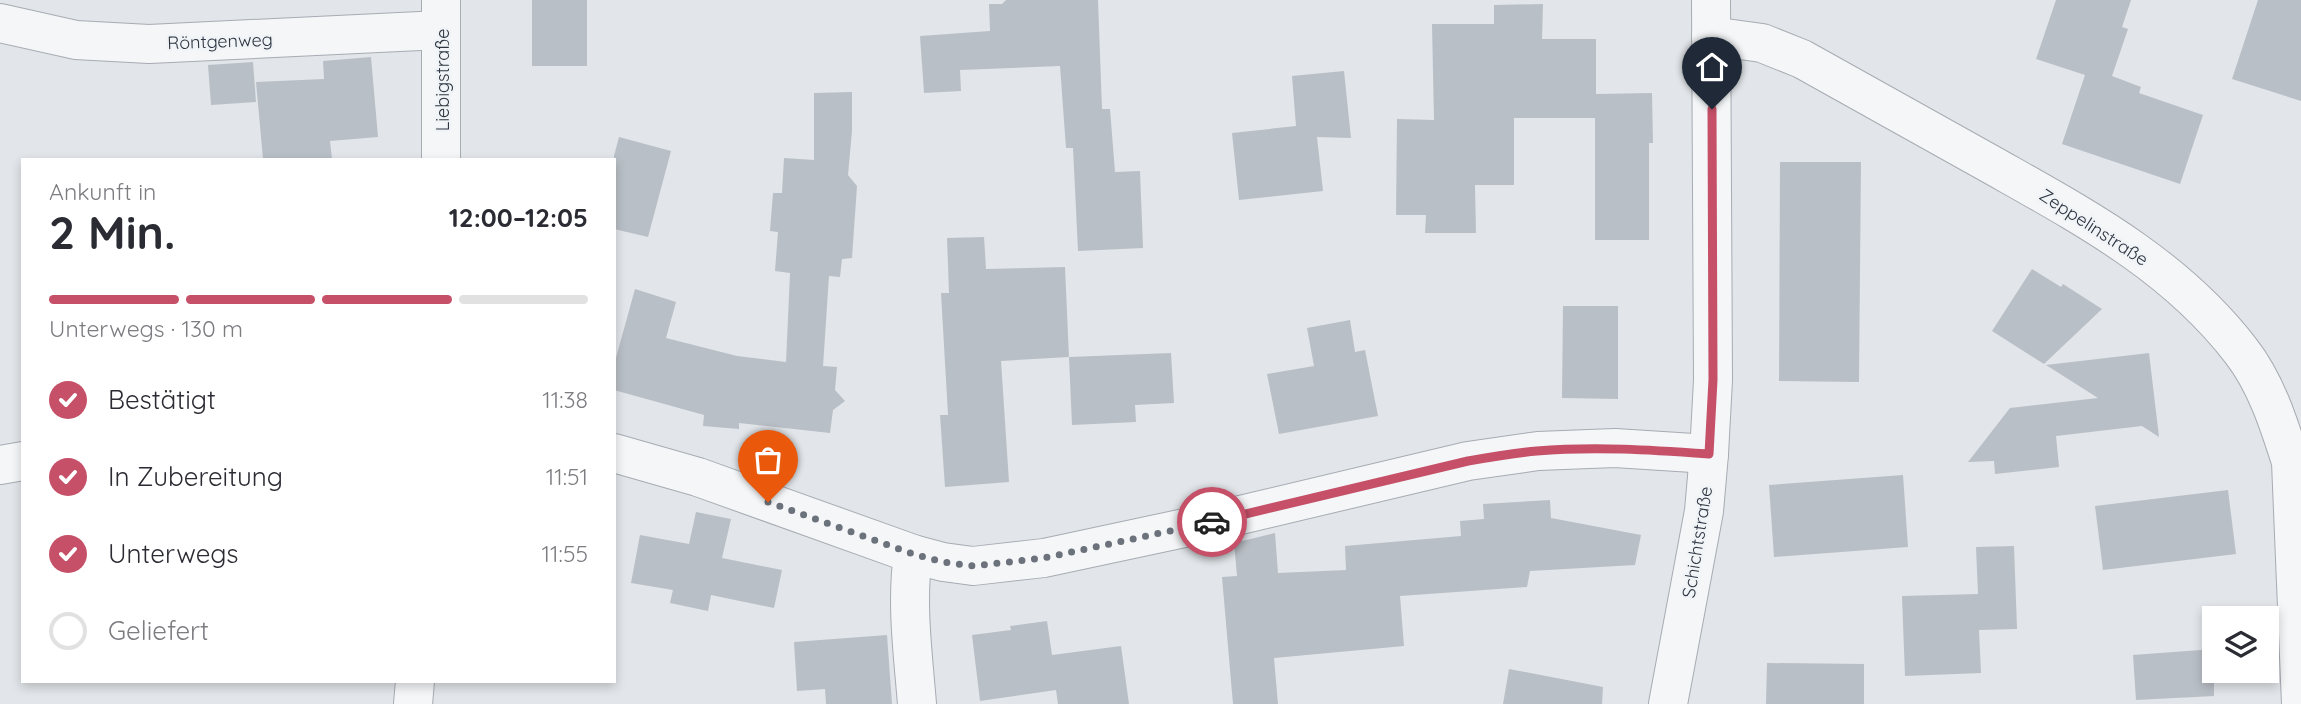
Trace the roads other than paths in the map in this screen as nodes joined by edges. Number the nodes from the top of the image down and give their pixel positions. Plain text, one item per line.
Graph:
1 (441, 15) edge
2 (1711, 18) edge
3 (0, 23) edge
4 (441, 158) edge
5 (616, 454) edge
6 (1709, 454) junction
7 (21, 461) edge
8 (2296, 462) edge
9 (0, 465) edge
10 (913, 554) junction
11 (415, 683) edge
12 (413, 704) edge
13 (917, 704) edge
14 (1668, 704) edge
15 (2301, 704) edge

1 - 3 street, Röntgenweg
1 - 4 street, Liebigstraße
2 - 6 street, Schichtstraße
2 - 8 street, Zeppelinstraße
5 - 10 street
6 - 10 street
6 - 14 street, Schichtstraße
7 - 9 street
8 - 15 street, Zeppelinstraße
10 - 13 street
11 - 12 street

